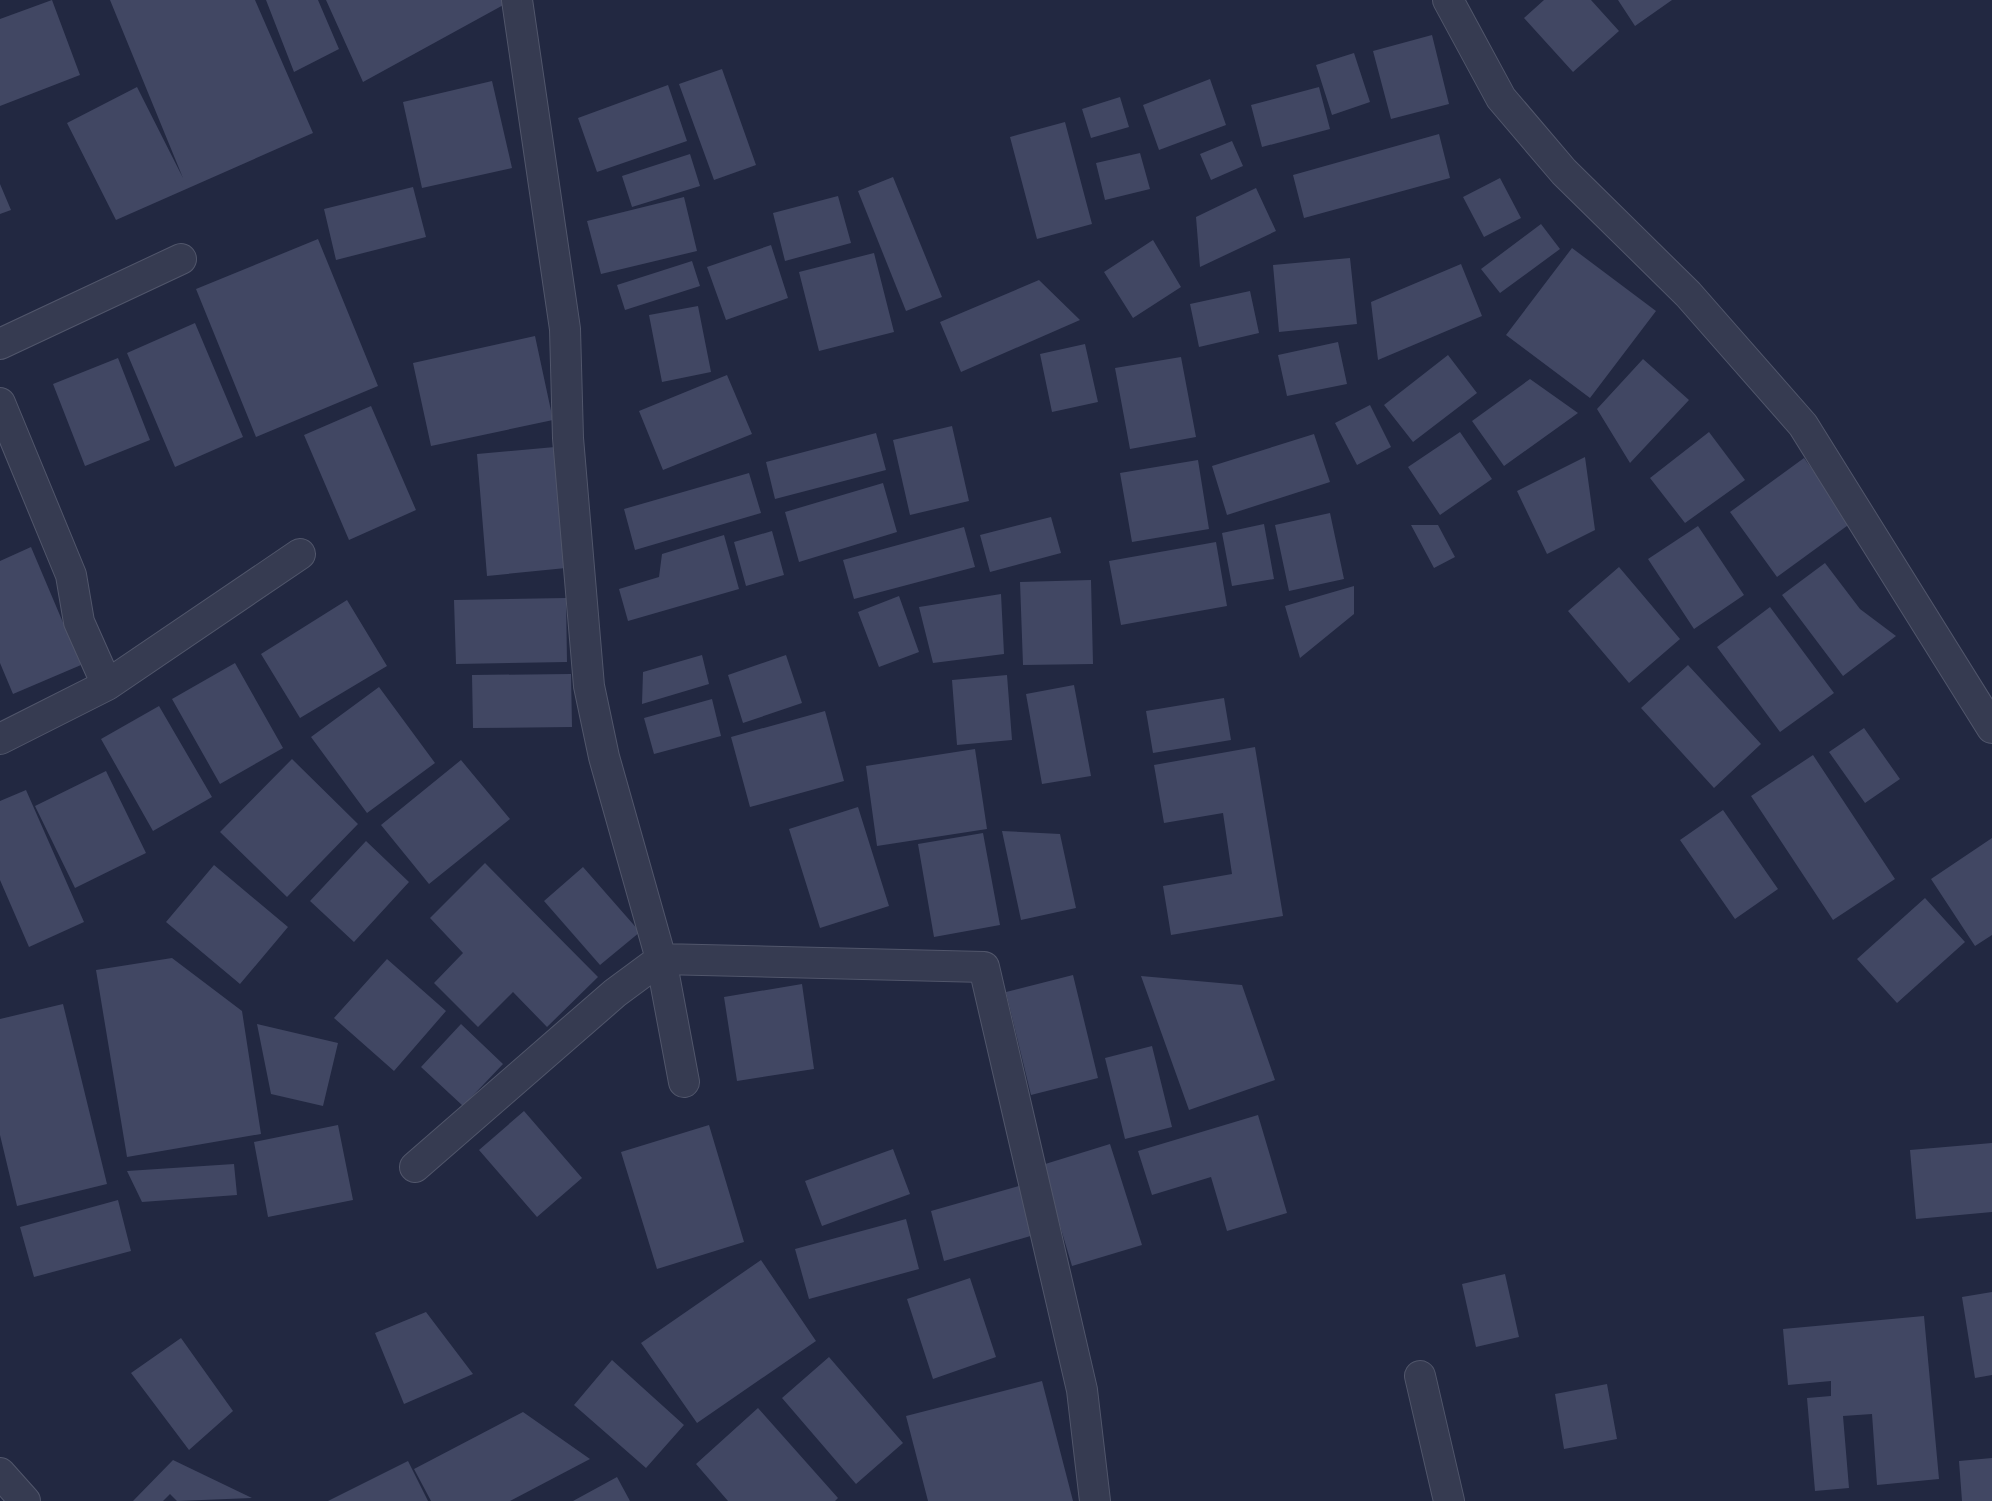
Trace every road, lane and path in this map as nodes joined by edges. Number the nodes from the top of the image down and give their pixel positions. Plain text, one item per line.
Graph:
1 (517, 0) edge
2 (1448, 0) edge
3 (181, 259) dead end
4 (0, 344) edge
5 (0, 403) edge
6 (300, 554) dead end
7 (107, 686) junction
8 (1992, 728) edge
9 (0, 739) edge
10 (661, 959) junction
11 (684, 1082) dead end
12 (415, 1167) dead end
13 (1420, 1376) dead end
14 (0, 1474) edge
15 (24, 1501) edge
16 (1095, 1501) edge
17 (1449, 1501) edge

1 - 10 street
2 - 8 street
3 - 4 street
5 - 7 street
6 - 7 street
7 - 9 street
10 - 11 street
10 - 12 street
10 - 16 street
13 - 17 street
14 - 15 street

